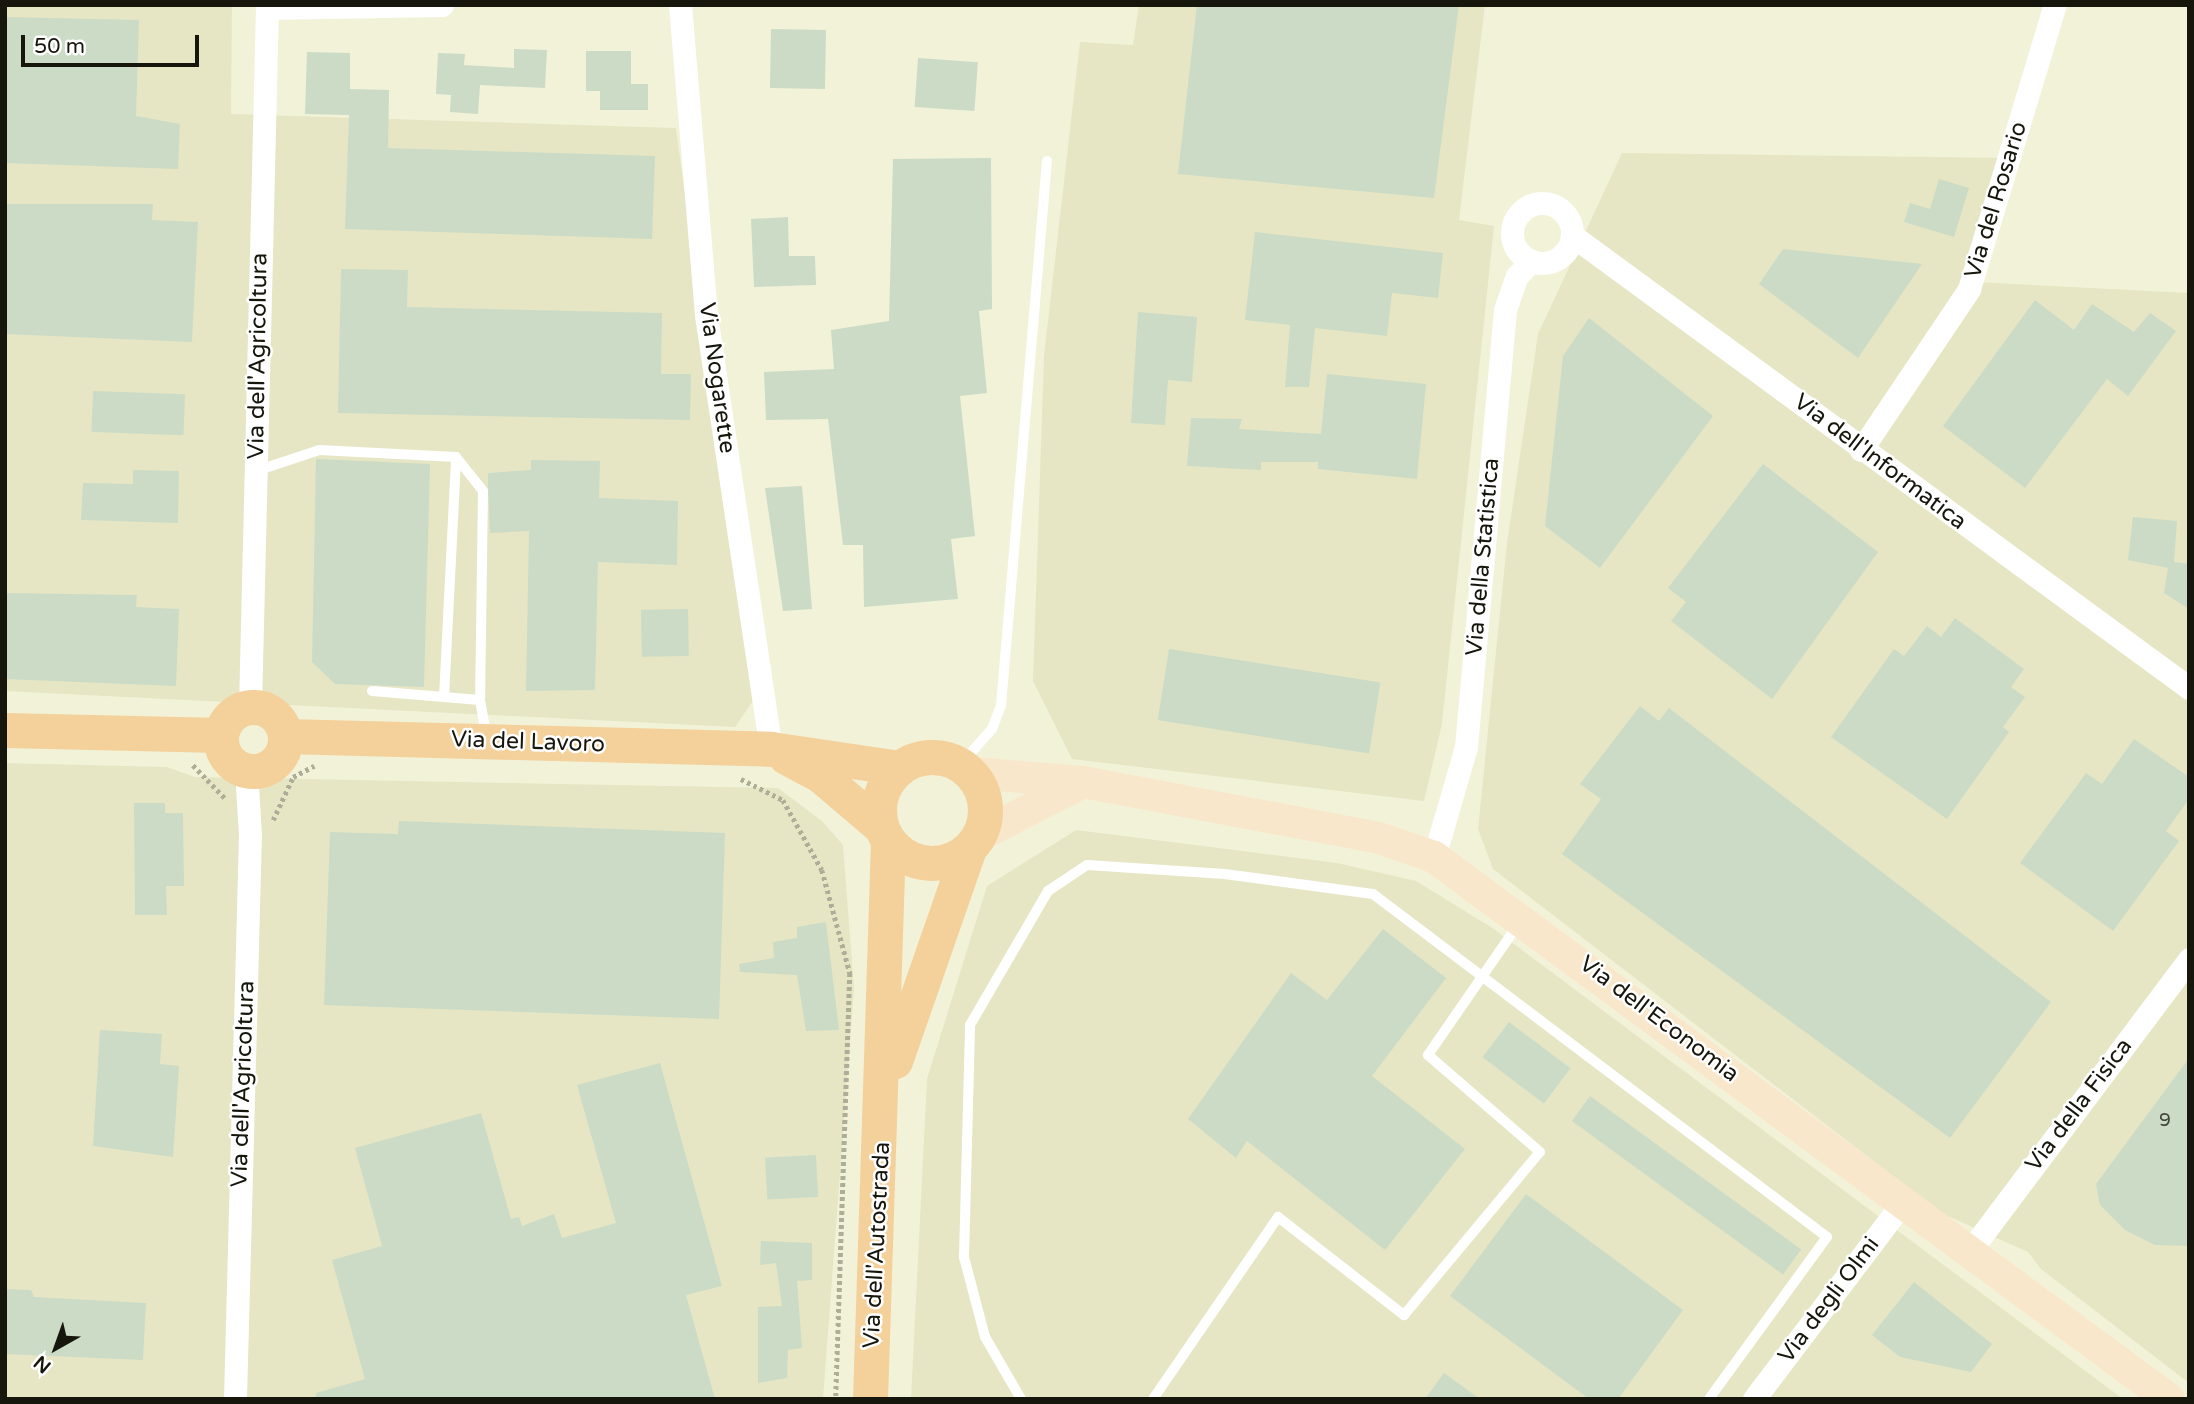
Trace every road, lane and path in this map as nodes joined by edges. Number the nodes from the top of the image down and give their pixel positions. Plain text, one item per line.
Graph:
1 (442, 5) edge
2 (680, 5) edge
3 (2055, 5) edge
4 (267, 7) edge
5 (1047, 161) dead end
6 (1573, 236) junction
7 (1531, 261) junction
8 (1861, 450) junction
9 (456, 457) junction
10 (255, 471) junction
11 (2189, 688) edge
12 (372, 691) dead end
13 (444, 696) junction
14 (480, 700) junction
15 (250, 707) junction
16 (5, 730) edge
17 (221, 735) junction
18 (285, 736) junction
19 (487, 740) junction
20 (755, 748) junction
21 (326, 759) dead end
22 (188, 763) dead end
23 (900, 768) junction
24 (965, 769) junction
25 (246, 770) junction
26 (1083, 782) junction
27 (226, 809) dead end
28 (885, 834) junction
29 (250, 835) junction
30 (974, 843) junction
31 (1434, 857) junction
32 (1523, 918) junction
33 (2189, 959) edge
34 (1484, 974) junction
35 (884, 1091) junction
36 (1903, 1202) junction
37 (1970, 1251) junction
38 (234, 1399) edge
39 (831, 1399) edge
40 (870, 1399) edge
41 (1021, 1399) edge
42 (1153, 1399) edge
43 (1709, 1399) edge
44 (1754, 1399) edge
45 (2169, 1399) edge

1 - 4 street
2 - 20 street, Via Nogarette
3 - 8 street, Via del Rosario
4 - 10 street, Via dell'Agricoltura
5 - 24 lane
6 - 7 street
6 - 7 street
6 - 8 street, Via dell'Informatica
7 - 31 street, Via della Statistica
8 - 11 street, Via dell'Informatica
9 - 10 lane
9 - 13 lane
9 - 14 lane
10 - 15 street, Via dell'Agricoltura
12 - 13 lane
13 - 14 lane
14 - 19 lane
15 - 17 main road
15 - 18 main road
16 - 17 main road
17 - 25 main road
18 - 19 main road, Via del Lavoro
18 - 25 main road
19 - 20 main road, Via del Lavoro
20 - 23 main road, Via del Lavoro
20 - 28 main road, Via del Lavoro
20 - 39 path
21 - 29 path
22 - 27 path
23 - 24 main road
23 - 28 main road, Via dell'Autostrada
24 - 26 main road, Via dell'Economia
24 - 30 main road, Via dell'Autostrada
25 - 29 street, Via dell'Agricoltura
26 - 30 main road
26 - 31 main road, Via dell'Economia
28 - 30 main road
28 - 35 main road, Via dell'Autostrada
29 - 38 street, Via dell'Agricoltura
30 - 35 main road, Via dell'Autostrada
31 - 32 main road, Via dell'Economia
32 - 34 lane
32 - 36 main road, Via dell'Economia
33 - 37 street, Via della Fisica
34 - 41 lane
34 - 42 lane
34 - 43 lane
35 - 40 main road, Via dell'Autostrada
36 - 37 main road, Via dell'Economia
36 - 44 street, Via degli Olmi
37 - 45 main road, Via dell'Economia

